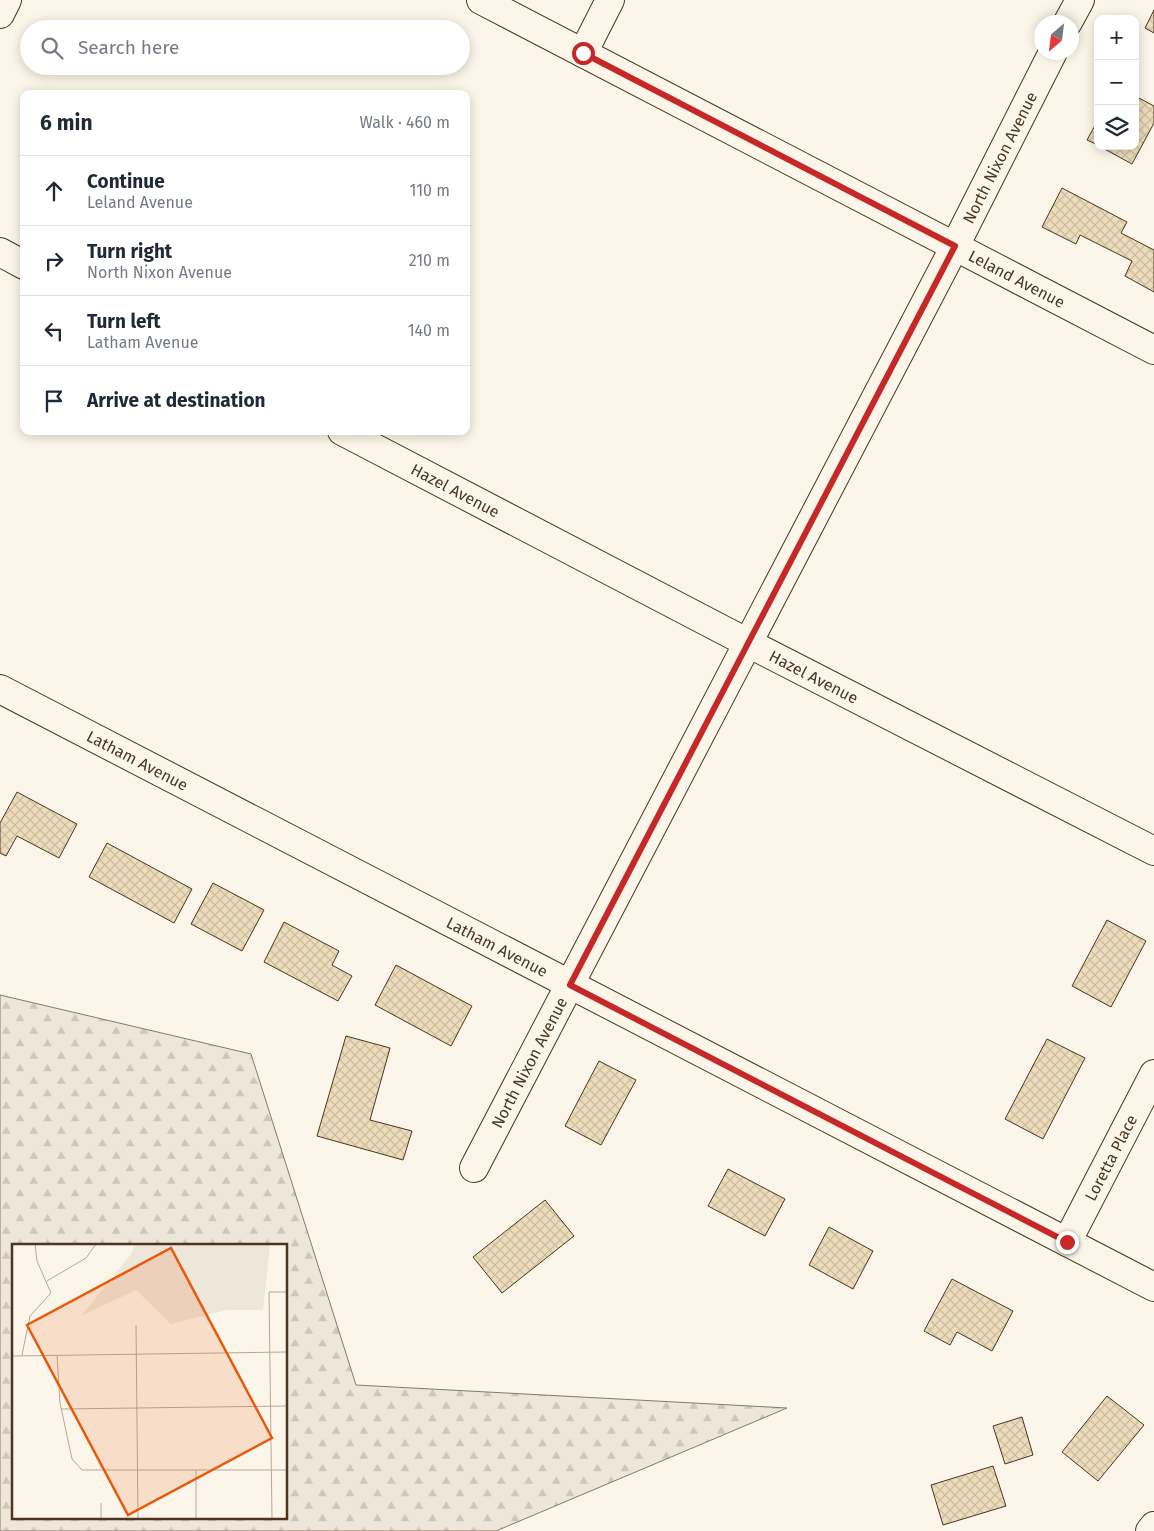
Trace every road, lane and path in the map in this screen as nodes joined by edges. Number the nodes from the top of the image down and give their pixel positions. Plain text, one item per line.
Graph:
1 (7, 0) edge
2 (481, 0) edge
3 (610, 0) edge
4 (1080, 0) edge
5 (0, 14) edge
6 (1072, 15) edge
7 (583, 53) junction
8 (1049, 60) edge
9 (955, 246) junction
10 (0, 252) edge
11 (20, 263) edge
12 (1154, 350) edge
13 (350, 435) edge
14 (748, 643) junction
15 (0, 689) edge
16 (1154, 852) edge
17 (570, 985) junction
18 (1154, 1074) edge
19 (474, 1168) dead end
20 (1067, 1242) junction
21 (1154, 1287) edge
22 (1154, 1526) edge
23 (1150, 1531) edge

1 - 5 street
2 - 7 street, Leland Avenue
3 - 7 street
4 - 6 street
7 - 9 street, Leland Avenue
8 - 9 street, North Nixon Avenue
9 - 12 street, Leland Avenue
9 - 14 street, North Nixon Avenue
10 - 11 street
13 - 14 street, Hazel Avenue
14 - 16 street, Hazel Avenue
14 - 17 street, North Nixon Avenue
15 - 17 street, Latham Avenue
17 - 19 street, North Nixon Avenue
17 - 20 street, Latham Avenue
18 - 20 street, Loretta Place
20 - 21 street, Latham Avenue
22 - 23 street

